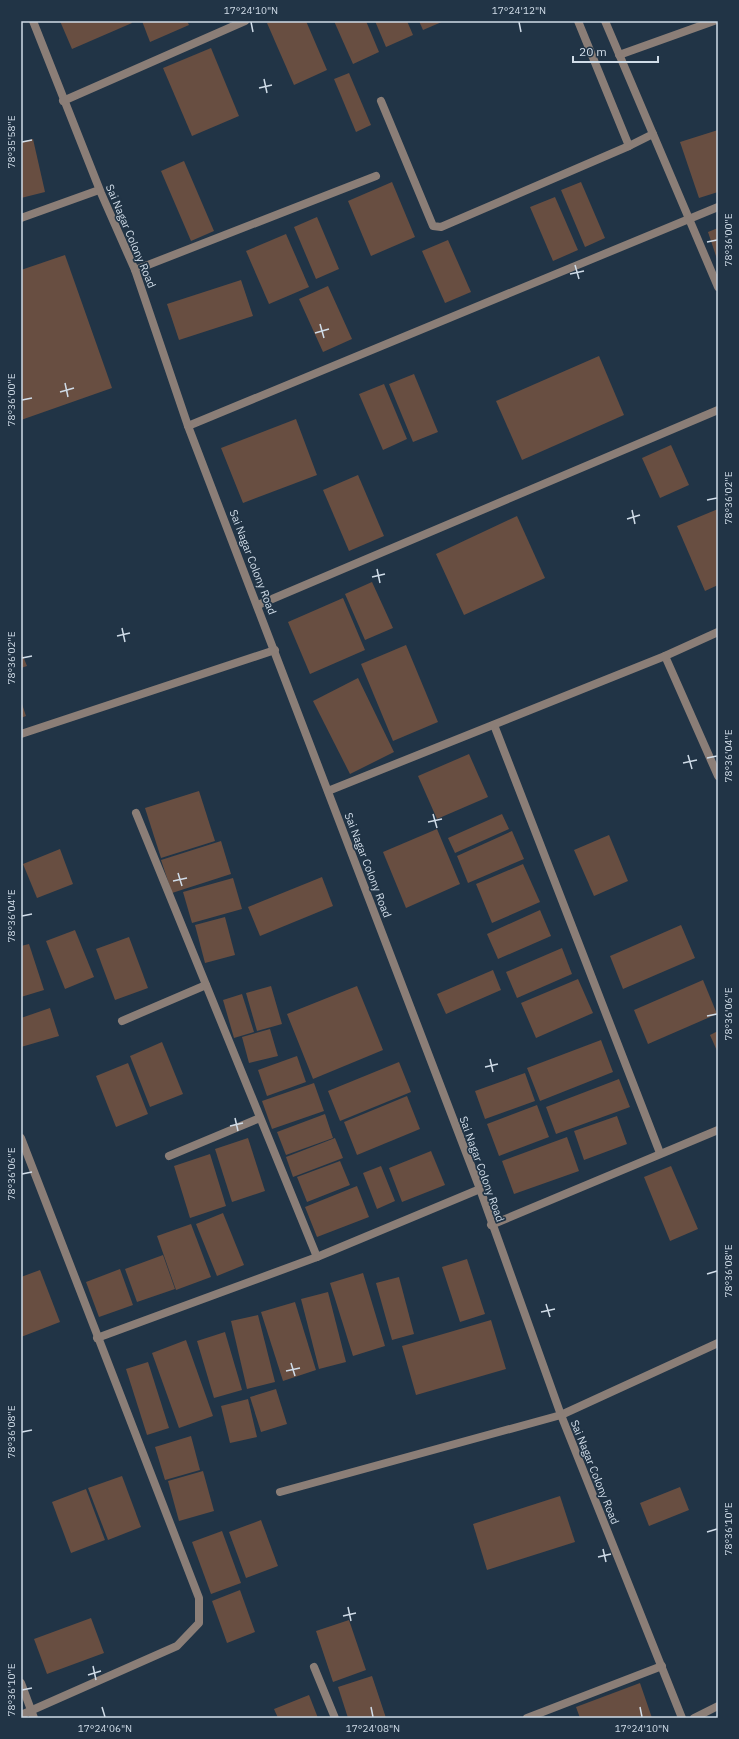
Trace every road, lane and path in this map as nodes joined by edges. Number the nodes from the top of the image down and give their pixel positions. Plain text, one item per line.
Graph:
1 (33, 21) edge
2 (245, 21) edge
3 (578, 21) edge
4 (605, 21) edge
5 (714, 21) edge
6 (620, 55) junction
7 (63, 101) junction
8 (381, 101) dead end
9 (653, 134) junction
10 (629, 146) junction
11 (376, 176) dead end
12 (99, 190) junction
13 (718, 207) edge
14 (21, 218) edge
15 (689, 218) junction
16 (135, 270) junction
17 (718, 287) edge
18 (718, 410) edge
19 (188, 426) junction
20 (258, 605) junction
21 (718, 632) edge
22 (275, 650) junction
23 (664, 656) junction
24 (494, 724) junction
25 (21, 734) edge
26 (718, 776) edge
27 (328, 791) junction
28 (136, 813) dead end
29 (206, 984) junction
30 (122, 1021) dead end
31 (260, 1118) junction
32 (718, 1130) edge
33 (21, 1138) edge
34 (23, 1147) edge
35 (660, 1153) junction
36 (169, 1156) dead end
37 (480, 1189) junction
38 (491, 1225) junction
39 (317, 1257) junction
40 (97, 1338) junction
41 (718, 1343) edge
42 (561, 1415) junction
43 (280, 1492) dead end
44 (662, 1666) junction
45 (314, 1667) dead end
46 (21, 1683) edge
47 (718, 1706) edge
48 (33, 1714) edge
49 (21, 1715) edge
50 (335, 1718) edge
51 (527, 1718) edge
52 (682, 1718) edge
53 (694, 1718) edge

1 - 7 street, Sai Nagar Colony Road
2 - 7 street
3 - 10 street
4 - 6 street
5 - 6 street
6 - 9 street
7 - 12 street, Sai Nagar Colony Road
8 - 10 street
9 - 10 street
9 - 15 street
11 - 16 street
12 - 14 street
12 - 16 street, Sai Nagar Colony Road
13 - 15 street
15 - 17 street
15 - 19 street
16 - 19 street, Sai Nagar Colony Road
18 - 20 street
19 - 20 street, Sai Nagar Colony Road
20 - 22 street, Sai Nagar Colony Road
21 - 23 street
22 - 25 street
22 - 27 street, Sai Nagar Colony Road
23 - 24 street
23 - 26 street
24 - 27 street
24 - 35 street
27 - 37 street, Sai Nagar Colony Road
28 - 29 street
29 - 30 street
29 - 31 street
31 - 36 street
31 - 39 street
32 - 35 street
33 - 34 street
34 - 40 street
35 - 38 street
37 - 38 street, Sai Nagar Colony Road
37 - 39 street
38 - 42 street, Sai Nagar Colony Road
39 - 40 street
40 - 48 street
41 - 42 street
42 - 43 street
42 - 44 street, Sai Nagar Colony Road
44 - 51 street
44 - 52 street, Sai Nagar Colony Road
45 - 50 street
46 - 48 street
47 - 53 street
48 - 49 street

